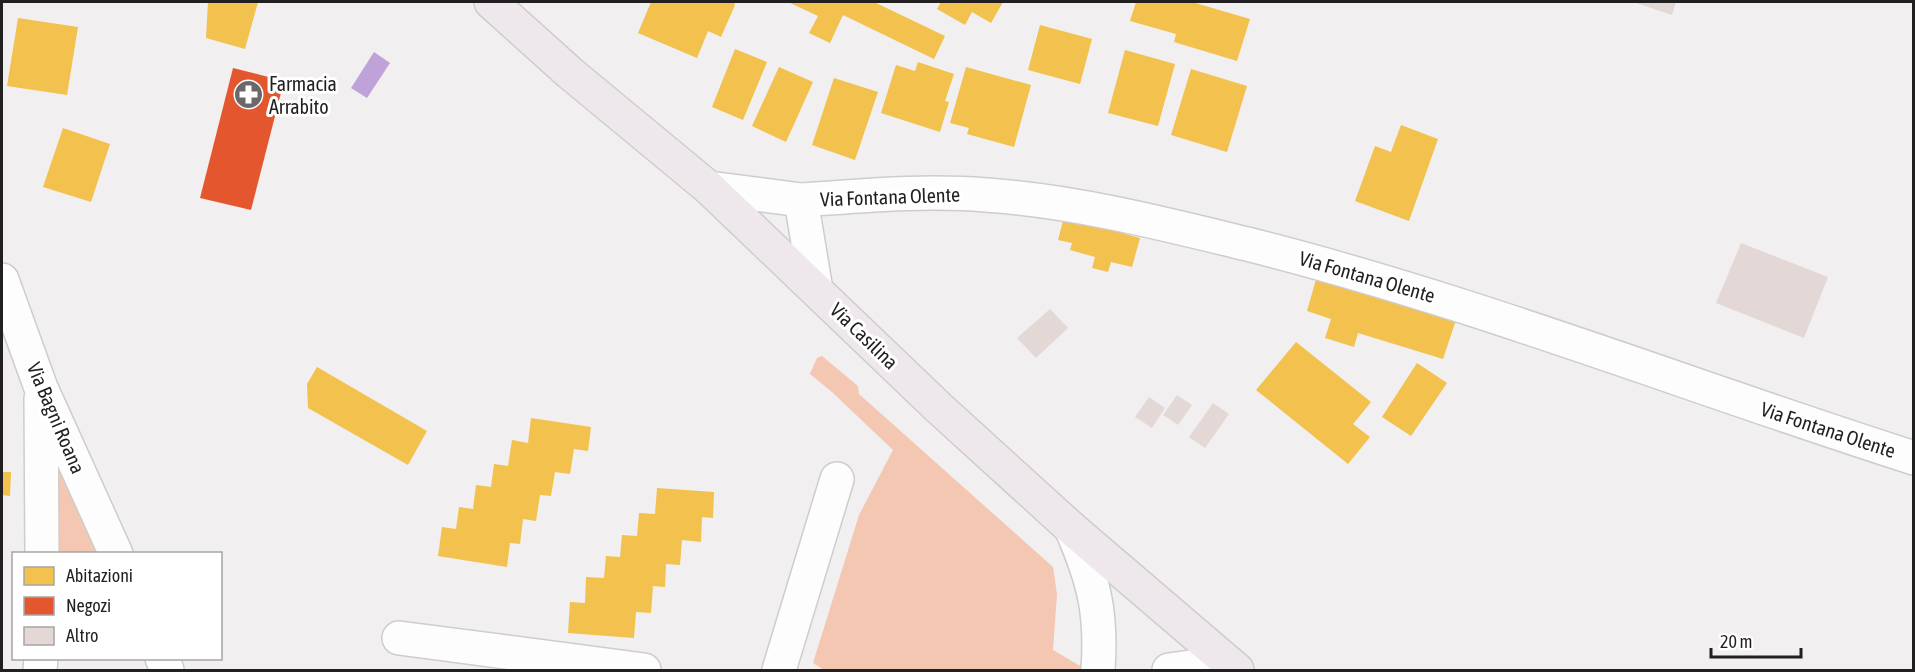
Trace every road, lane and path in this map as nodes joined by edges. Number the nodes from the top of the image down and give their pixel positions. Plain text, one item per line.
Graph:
1 (491, 2) edge
2 (709, 188) junction
3 (801, 200) junction
4 (2, 280) edge
5 (816, 290) junction
6 (41, 388) junction
7 (1914, 458) edge
8 (837, 479) dead end
9 (1071, 528) junction
10 (42, 552) edge
11 (115, 552) edge
12 (399, 638) dead end
13 (511, 662) edge
14 (1226, 668) edge
15 (644, 670) edge
16 (779, 670) edge
17 (1098, 670) edge
18 (1169, 670) edge

1 - 2 main road, Via Casilina
2 - 3 street, Via Fontana Olente
2 - 5 main road, Via Casilina
3 - 5 street, Via Fontana Olente
3 - 7 street, Via Fontana Olente
4 - 6 street, Via Bagni Roana
5 - 9 main road, Via Casilina
6 - 10 street
6 - 11 street, Via Bagni Roana
8 - 16 street
9 - 14 main road, Via Casilina
9 - 17 street
12 - 13 street
13 - 15 street
14 - 18 street

